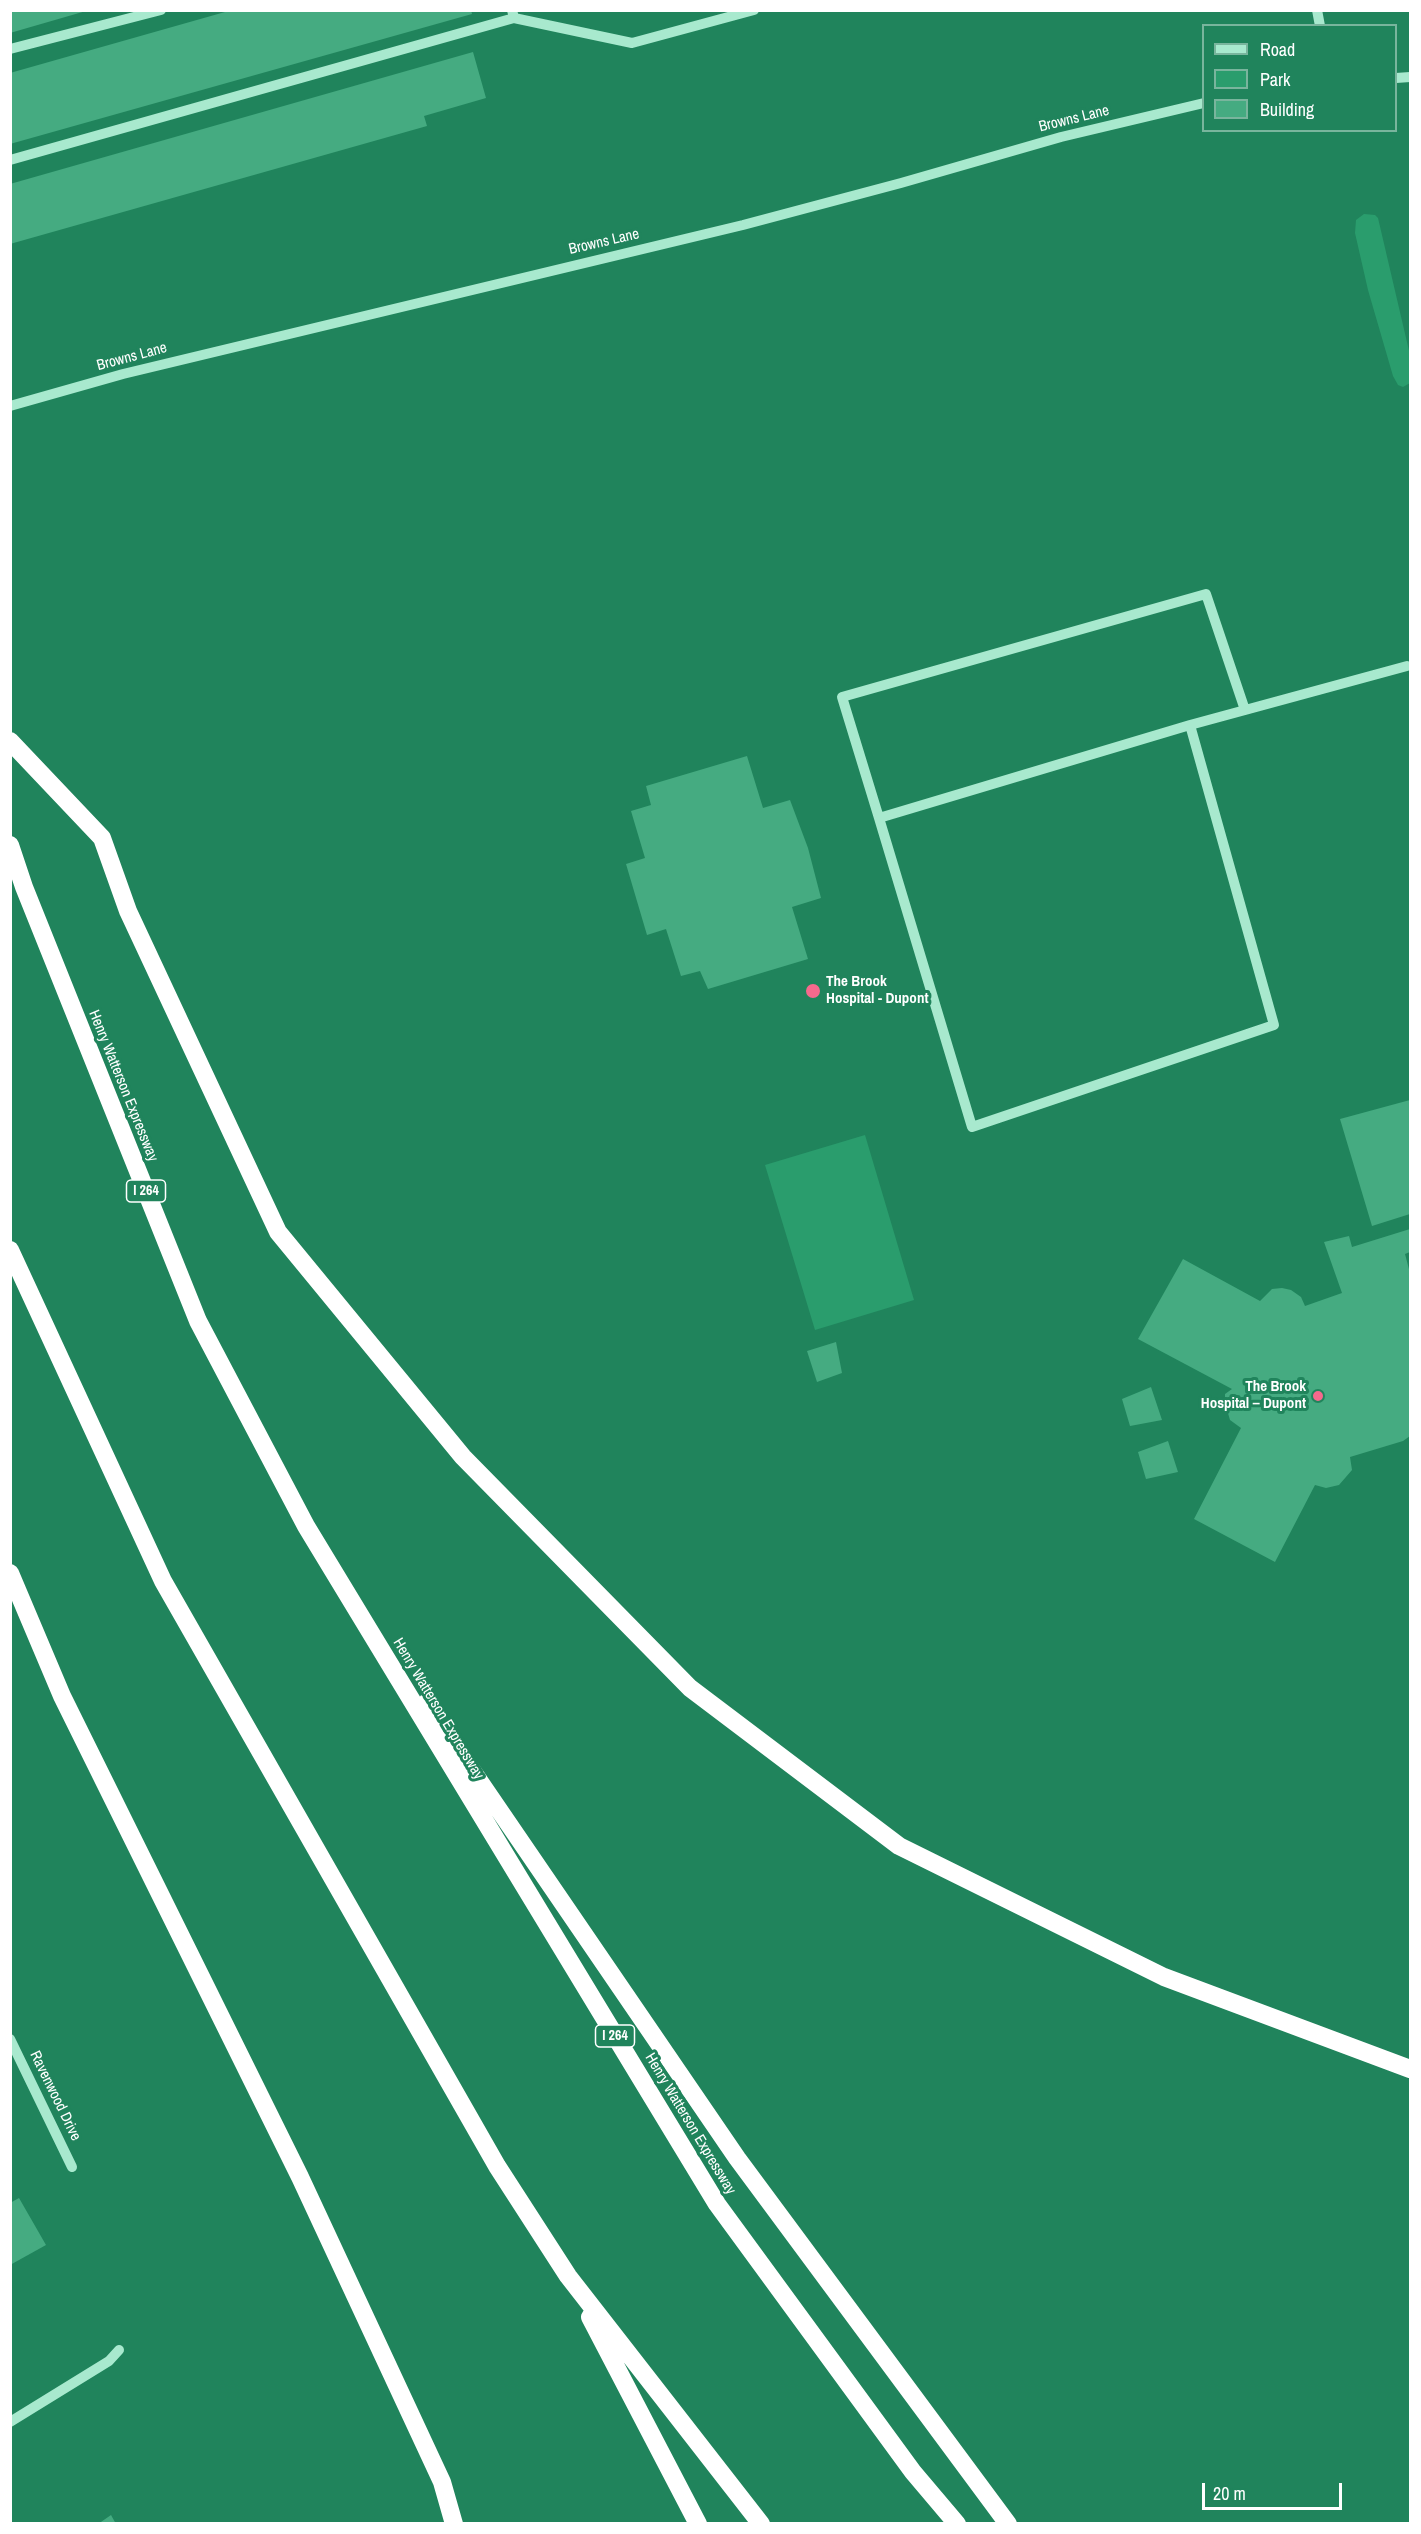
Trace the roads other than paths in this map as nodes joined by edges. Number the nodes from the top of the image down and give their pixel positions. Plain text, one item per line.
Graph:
1 (161, 10) edge
2 (754, 10) edge
3 (513, 14) edge
4 (10, 49) edge
5 (1202, 103) edge
6 (10, 160) edge
7 (10, 406) edge
8 (1407, 666) dead end
9 (1245, 711) junction
10 (1190, 725) junction
11 (10, 741) edge
12 (879, 818) junction
13 (10, 845) edge
14 (10, 1250) edge
15 (306, 1526) junction
16 (10, 1573) edge
17 (10, 2039) edge
18 (1410, 2069) edge
19 (72, 2167) dead end
20 (568, 2276) junction
21 (119, 2350) dead end
22 (10, 2421) edge
23 (454, 2523) edge
24 (698, 2523) edge
25 (761, 2523) edge
26 (957, 2523) edge
27 (1008, 2523) edge

1 - 4 street
2 - 3 street
3 - 6 street
5 - 7 street, Browns Lane
8 - 9 street
9 - 10 street
9 - 12 street
10 - 12 street
10 - 12 street
11 - 18 highway
13 - 15 highway, Henry Watterson Expressway / I 264
14 - 20 highway
15 - 26 highway, Henry Watterson Expressway / I 264
15 - 27 highway
16 - 23 highway
17 - 19 street, Ravenwood Drive
20 - 24 highway
20 - 25 highway
21 - 22 street

